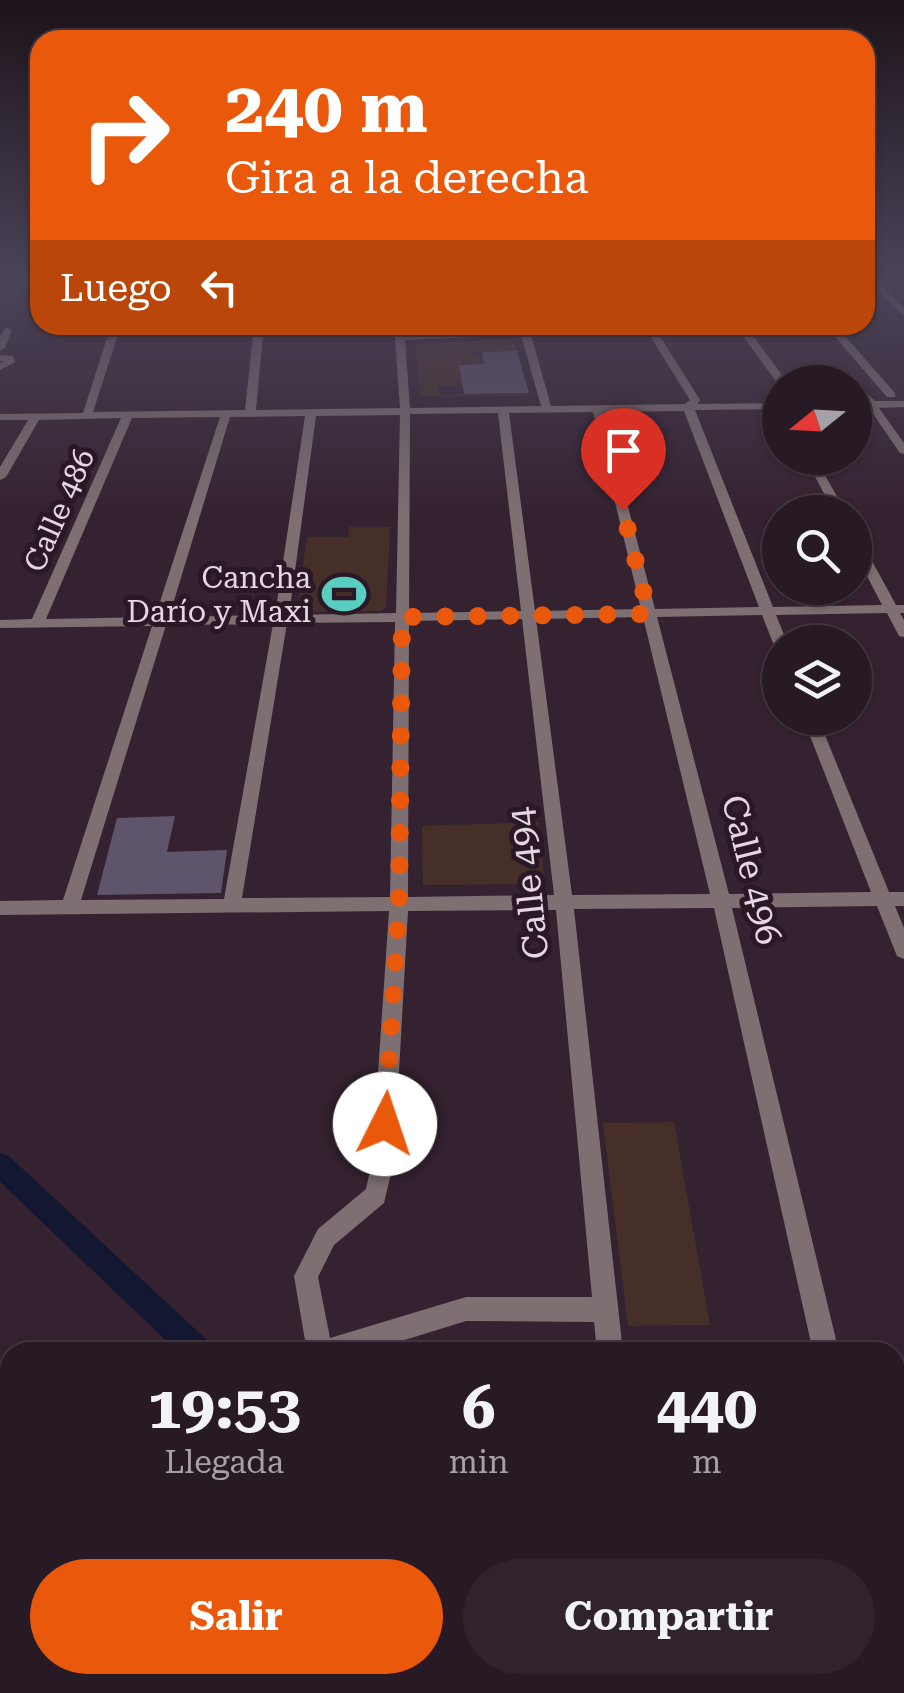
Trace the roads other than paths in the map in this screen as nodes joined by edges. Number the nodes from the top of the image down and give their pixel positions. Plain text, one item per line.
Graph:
1 (105, 357) edge
2 (256, 357) edge
3 (402, 357) edge
4 (532, 357) edge
5 (666, 357) edge
6 (857, 357) edge
7 (0, 358) edge
8 (0, 367) edge
9 (904, 395) edge
10 (891, 396) junction
11 (872, 398) edge
12 (872, 400) edge
13 (762, 401) edge
14 (692, 403) junction
15 (904, 404) edge
16 (546, 407) junction
17 (597, 407) junction
18 (504, 408) junction
19 (872, 409) edge
20 (406, 410) junction
21 (311, 412) junction
22 (226, 414) junction
23 (250, 414) junction
24 (128, 415) junction
25 (35, 416) junction
26 (86, 416) junction
27 (0, 417) edge
28 (904, 451) edge
29 (0, 477) edge
30 (872, 568) edge
31 (898, 609) edge
32 (767, 611) junction
33 (649, 614) junction
34 (530, 616) junction
35 (402, 617) junction
36 (281, 620) junction
37 (0, 624) edge
38 (160, 624) junction
39 (36, 625) junction
40 (773, 625) edge
41 (904, 633) edge
42 (818, 735) edge
43 (894, 899) edge
44 (721, 900) junction
45 (564, 902) junction
46 (399, 904) junction
47 (232, 905) junction
48 (70, 907) junction
49 (0, 908) edge
50 (904, 951) edge
51 (605, 1310) junction
52 (321, 1342) edge
53 (356, 1342) edge
54 (609, 1342) edge
55 (824, 1342) edge

1 - 26 street
2 - 23 street
3 - 20 street
4 - 16 street
5 - 14 street
6 - 10 street
7 - 8 street
9 - 10 street
10 - 11 street
12 - 15 street
13 - 14 street
14 - 17 street
14 - 32 street
16 - 17 street
16 - 18 street
17 - 33 street, Calle 496
18 - 20 street
18 - 34 street, Calle 494
19 - 28 street
20 - 21 street
20 - 35 street
21 - 23 street
21 - 36 street
22 - 23 street
22 - 24 street
22 - 38 street
24 - 26 street
24 - 39 street, Calle 486
25 - 26 street
25 - 27 street
25 - 29 street
30 - 31 street
31 - 32 street
31 - 41 street
32 - 33 street
32 - 40 street
33 - 34 street
33 - 44 street, Calle 496
34 - 35 street
34 - 45 street, Calle 494
35 - 36 street
35 - 46 street
36 - 38 street
36 - 47 street
37 - 39 street
38 - 39 street
38 - 48 street
42 - 43 street
43 - 44 street
43 - 50 street
44 - 45 street
44 - 55 street, Calle 496
45 - 46 street
45 - 51 street, Calle 494
46 - 47 street
46 - 52 street
47 - 48 street
48 - 49 street
51 - 53 street
51 - 54 street, Calle 494

